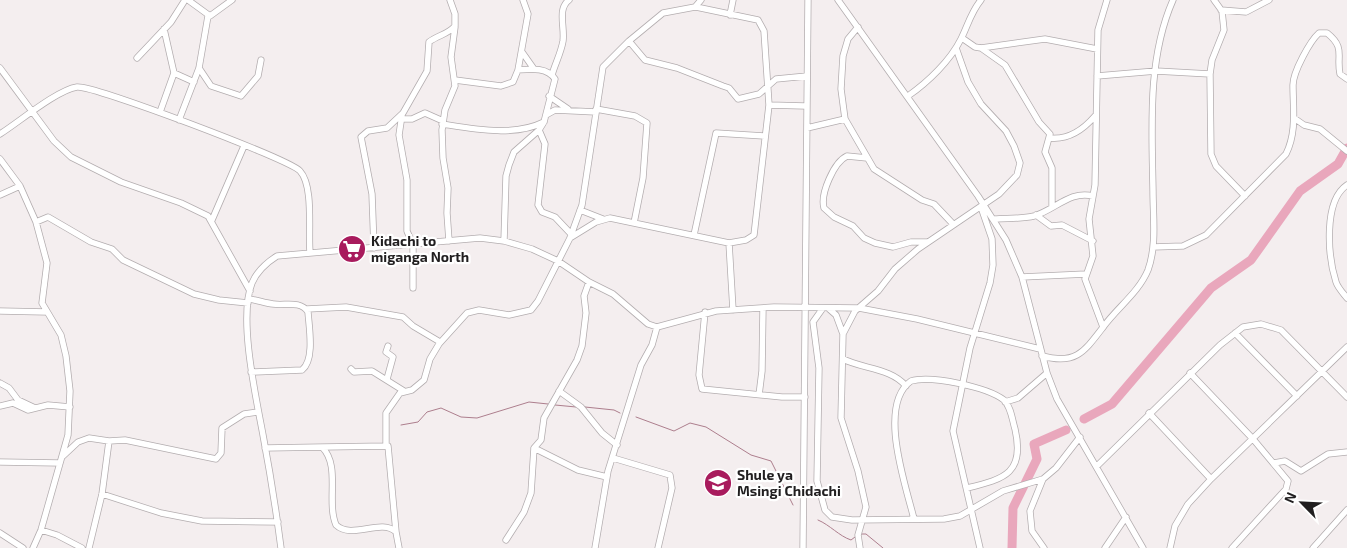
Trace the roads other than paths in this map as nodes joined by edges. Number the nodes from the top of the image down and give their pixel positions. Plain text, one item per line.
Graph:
1 (186, 0) edge
2 (232, 0) edge
3 (450, 0) edge
4 (523, 0) edge
5 (569, 0) edge
6 (701, 0) edge
7 (733, 0) edge
8 (808, 0) edge
9 (838, 0) edge
10 (980, 0) edge
11 (1107, 0) edge
12 (1172, 0) edge
13 (1214, 0) edge
14 (1269, 0) edge
15 (695, 7) junction
16 (1221, 10) junction
17 (730, 15) junction
18 (208, 16) junction
19 (455, 26) junction
20 (858, 27) junction
21 (164, 29) junction
22 (443, 35) junction
23 (962, 38) junction
24 (628, 41) junction
25 (452, 42) junction
26 (956, 48) junction
27 (981, 48) junction
28 (1097, 49) junction
29 (522, 52) junction
30 (137, 58) dead end
31 (261, 60) dead end
32 (0, 68) edge
33 (199, 68) junction
34 (534, 69) junction
35 (518, 70) junction
36 (1156, 71) junction
37 (174, 72) junction
38 (1210, 74) junction
39 (552, 76) junction
40 (807, 76) junction
41 (1097, 76) junction
42 (1347, 78) edge
43 (455, 80) junction
44 (194, 82) junction
45 (768, 88) junction
46 (549, 96) junction
47 (908, 96) junction
48 (768, 105) junction
49 (806, 106) junction
50 (569, 110) junction
51 (596, 110) junction
52 (160, 112) junction
53 (33, 113) junction
54 (403, 113) junction
55 (546, 115) junction
56 (1096, 116) junction
57 (845, 118) junction
58 (1294, 118) junction
59 (401, 119) junction
60 (179, 120) junction
61 (442, 122) junction
62 (544, 122) junction
63 (807, 128) junction
64 (539, 130) junction
65 (0, 134) edge
66 (764, 136) junction
67 (1050, 138) junction
68 (244, 146) junction
69 (1347, 150) edge
70 (0, 158) edge
71 (867, 158) junction
72 (1347, 185) edge
73 (20, 186) junction
74 (0, 195) edge
75 (1093, 196) junction
76 (1245, 196) junction
77 (982, 206) junction
78 (1052, 206) junction
79 (580, 210) junction
80 (1036, 215) junction
81 (603, 219) junction
82 (994, 219) junction
83 (212, 220) junction
84 (36, 222) junction
85 (634, 223) junction
86 (953, 224) junction
87 (694, 235) junction
88 (571, 236) junction
89 (449, 241) junction
90 (504, 241) junction
91 (1093, 241) junction
92 (927, 242) junction
93 (729, 243) junction
94 (413, 245) junction
95 (1153, 247) junction
96 (374, 248) junction
97 (310, 252) junction
98 (558, 261) junction
99 (1086, 274) junction
100 (1022, 277) junction
101 (589, 282) junction
102 (413, 288) dead end
103 (250, 291) junction
104 (1347, 298) edge
105 (248, 301) junction
106 (763, 308) junction
107 (804, 308) junction
108 (826, 308) junction
109 (858, 308) junction
110 (307, 310) junction
111 (733, 310) junction
112 (0, 311) edge
113 (47, 312) junction
114 (705, 312) junction
115 (657, 327) junction
116 (1103, 327) junction
117 (974, 332) junction
118 (1235, 333) junction
119 (843, 334) junction
120 (440, 342) junction
121 (388, 346) dead end
122 (1347, 347) edge
123 (1040, 349) junction
124 (1042, 356) junction
125 (843, 359) junction
126 (351, 369) dead end
127 (251, 372) junction
128 (1322, 372) junction
129 (1047, 373) junction
130 (1190, 373) junction
131 (387, 379) junction
132 (0, 383) edge
133 (963, 383) junction
134 (906, 386) junction
135 (404, 391) junction
136 (559, 391) junction
137 (759, 395) junction
138 (1297, 396) junction
139 (805, 397) junction
140 (1347, 397) edge
141 (1005, 402) junction
142 (0, 406) edge
143 (70, 407) junction
144 (35, 408) junction
145 (258, 412) junction
146 (1149, 413) junction
147 (1080, 437) junction
148 (1253, 439) junction
149 (109, 441) junction
150 (386, 445) junction
151 (617, 445) junction
152 (322, 447) junction
153 (265, 448) junction
154 (534, 448) junction
155 (1347, 452) edge
156 (62, 457) junction
157 (613, 458) junction
158 (0, 462) edge
159 (60, 463) junction
160 (1274, 463) junction
161 (1096, 466) junction
162 (607, 478) junction
163 (1211, 479) junction
164 (1043, 480) junction
165 (967, 488) junction
166 (102, 494) junction
167 (972, 509) junction
168 (1347, 510) edge
169 (1126, 517) junction
170 (863, 519) junction
171 (914, 519) junction
172 (278, 522) junction
173 (41, 530) junction
174 (396, 532) junction
175 (0, 533) edge
176 (506, 540) dead end
177 (23, 548) edge
178 (33, 548) edge
179 (82, 548) edge
180 (89, 548) edge
181 (281, 548) edge
182 (399, 548) edge
183 (595, 548) edge
184 (658, 548) edge
185 (803, 548) edge
186 (860, 548) edge
187 (980, 548) edge
188 (1044, 548) edge
189 (1105, 548) edge
190 (1143, 548) edge
191 (1170, 548) edge
192 (1232, 548) edge
193 (1313, 548) edge

1 - 18 street
1 - 21 street
2 - 18 street
3 - 19 street
4 - 29 street
5 - 39 street
6 - 15 street
7 - 17 street
8 - 40 street
9 - 20 street
10 - 23 street
11 - 28 street
12 - 36 street
13 - 16 street
14 - 16 street
15 - 17 street
15 - 24 street
16 - 38 street
17 - 45 street
18 - 33 street
19 - 22 street
19 - 25 street
20 - 47 street
20 - 57 street
21 - 30 street
21 - 37 street
22 - 25 street
22 - 54 street
23 - 26 street
23 - 27 street
24 - 45 street
24 - 51 street
25 - 43 street
26 - 47 street
26 - 77 street
27 - 28 street
27 - 67 street
28 - 41 street
29 - 34 street
29 - 35 street
31 - 33 street
32 - 53 street
33 - 44 street
34 - 35 street
34 - 39 street
35 - 43 street
36 - 38 street
36 - 41 street
36 - 95 street
37 - 44 street
37 - 52 street
38 - 76 street
39 - 46 street
40 - 45 street
40 - 49 street
41 - 56 street
42 - 58 street
43 - 61 street
44 - 60 street
45 - 48 street
46 - 50 street
46 - 55 street
47 - 77 street
48 - 49 street
48 - 66 street
49 - 63 street
50 - 51 street
50 - 55 street
51 - 79 street
51 - 85 street
52 - 53 street
52 - 60 street
53 - 65 street
53 - 83 street
54 - 59 street
54 - 96 street
55 - 62 street
56 - 67 street
56 - 75 street
57 - 63 street
57 - 71 street
58 - 69 street
58 - 76 street
59 - 61 street
59 - 94 street
60 - 68 street
61 - 62 street
61 - 89 street
62 - 64 street
63 - 107 street
64 - 88 street
64 - 90 street
66 - 87 street
66 - 93 street
67 - 78 street
68 - 83 street
68 - 97 street
70 - 73 street
71 - 86 street
71 - 92 street
72 - 104 street
73 - 74 street
73 - 84 street
75 - 78 street
75 - 91 street
76 - 95 street
77 - 82 street
77 - 86 street
77 - 117 street
78 - 80 street
79 - 81 street
79 - 88 street
80 - 82 street
80 - 91 street
81 - 85 street
81 - 88 street
82 - 100 street
83 - 103 street
84 - 105 street
84 - 113 street
85 - 87 street
86 - 92 street
87 - 93 street
88 - 98 street
89 - 90 street
89 - 94 street
90 - 98 street
91 - 99 street
92 - 109 street
93 - 111 street
94 - 96 street
94 - 102 street
95 - 116 street
96 - 97 street
97 - 103 street
98 - 101 street
98 - 120 street
99 - 100 street
99 - 116 street
100 - 123 street
101 - 115 street
101 - 136 street
103 - 105 street
105 - 110 street
105 - 127 street
106 - 107 street
106 - 111 street
106 - 137 street
107 - 108 street
107 - 139 street
108 - 109 street
108 - 119 street
108 - 170 street
109 - 117 street
109 - 119 street
110 - 120 street
110 - 127 street
111 - 114 street
112 - 113 street
113 - 143 street
114 - 115 street
114 - 137 street
115 - 151 street
116 - 124 street
117 - 123 street
117 - 133 street
118 - 128 street
118 - 130 street
118 - 138 street
119 - 125 street
120 - 135 street
121 - 131 street
122 - 128 street
123 - 124 street
124 - 129 street
125 - 134 street
125 - 170 street
126 - 131 street
127 - 145 street
128 - 138 street
128 - 140 street
129 - 141 street
129 - 147 street
130 - 146 street
130 - 148 street
131 - 135 street
132 - 144 street
133 - 134 street
133 - 141 street
133 - 165 street
134 - 171 street
135 - 150 street
136 - 151 street
136 - 154 street
137 - 139 street
138 - 148 street
139 - 185 street
141 - 165 street
142 - 144 street
143 - 144 street
143 - 156 street
145 - 149 street
145 - 153 street
146 - 161 street
146 - 163 street
147 - 161 street
147 - 164 street
148 - 160 street
148 - 163 street
149 - 156 street
149 - 166 street
150 - 152 street
150 - 174 street
151 - 157 street
152 - 153 street
152 - 174 street
153 - 172 street
154 - 162 street
154 - 176 street
155 - 160 street
156 - 159 street
157 - 162 street
157 - 184 street
158 - 159 street
159 - 173 street
160 - 192 street
161 - 169 street
162 - 183 street
163 - 191 street
164 - 167 street
164 - 188 street
165 - 167 street
166 - 172 street
166 - 180 street
167 - 171 street
167 - 187 street
168 - 193 street
169 - 189 street
169 - 190 street
170 - 171 street
170 - 186 street
172 - 181 street
173 - 178 street
173 - 179 street
174 - 182 street
175 - 177 street

